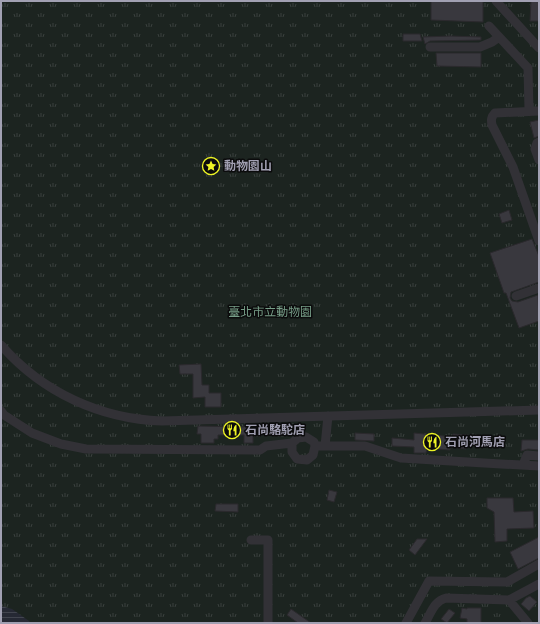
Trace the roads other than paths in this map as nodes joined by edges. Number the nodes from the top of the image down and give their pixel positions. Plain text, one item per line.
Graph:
1 (502, 3) edge
2 (489, 26) dead end
3 (499, 37) junction
4 (430, 47) dead end
5 (539, 48) edge
6 (529, 111) junction
7 (539, 111) edge
8 (539, 142) edge
9 (539, 160) edge
10 (539, 242) edge
11 (539, 288) edge
12 (516, 296) dead end
13 (1, 345) edge
14 (539, 410) edge
15 (2, 416) edge
16 (328, 416) junction
17 (292, 443) junction
18 (315, 446) junction
19 (325, 446) junction
20 (539, 456) edge
21 (523, 465) junction
22 (539, 466) edge
23 (251, 540) dead end
24 (539, 564) edge
25 (539, 584) edge
26 (509, 600) junction
27 (268, 623) edge
28 (406, 623) edge
29 (426, 623) edge
30 (528, 623) edge

1 - 5 street
2 - 3 street
3 - 4 street
3 - 6 street
6 - 7 street
6 - 10 street
8 - 9 street
11 - 12 street
13 - 16 street
14 - 16 street
15 - 17 street
16 - 19 street
17 - 18 street
17 - 18 street
18 - 19 street
19 - 21 street
20 - 21 street
21 - 22 street
23 - 27 street
24 - 28 street
25 - 26 street
26 - 29 street
26 - 30 street

